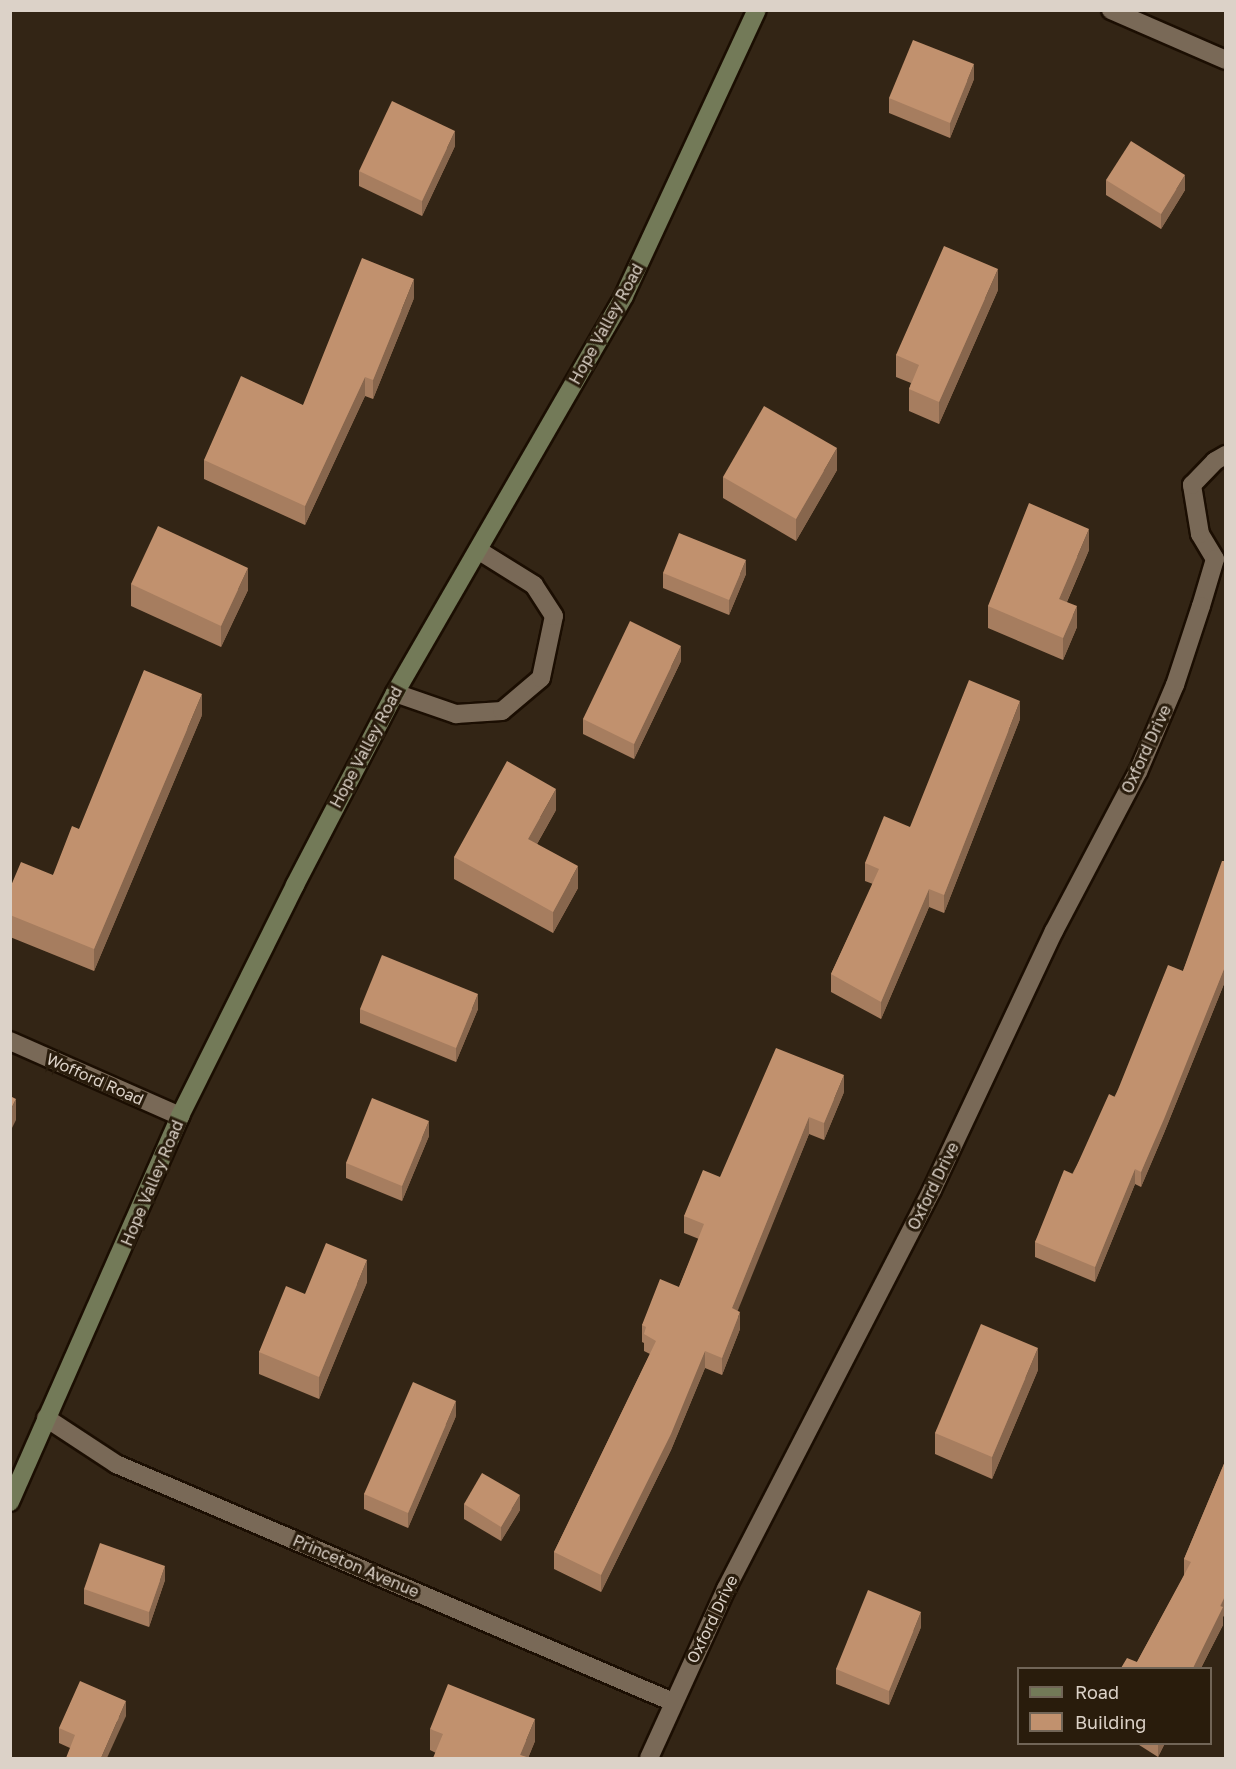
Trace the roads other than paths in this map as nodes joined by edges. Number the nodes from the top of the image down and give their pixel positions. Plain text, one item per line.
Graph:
1 (757, 10) edge
2 (1112, 10) edge
3 (1226, 60) edge
4 (1226, 455) edge
5 (478, 550) junction
6 (1220, 558) edge
7 (395, 693) junction
8 (10, 1041) edge
9 (180, 1116) junction
10 (46, 1418) junction
11 (10, 1502) edge
12 (673, 1702) junction
13 (649, 1758) edge

1 - 5 main road, Hope Valley Road
2 - 3 street
4 - 6 street
5 - 7 main road, Hope Valley Road
5 - 7 street
6 - 12 street, Oxford Drive
7 - 9 main road, Hope Valley Road
8 - 9 street, Wofford Road
9 - 10 main road, Hope Valley Road
10 - 11 main road, Hope Valley Road
10 - 12 street, Princeton Avenue
12 - 13 street, Oxford Drive

